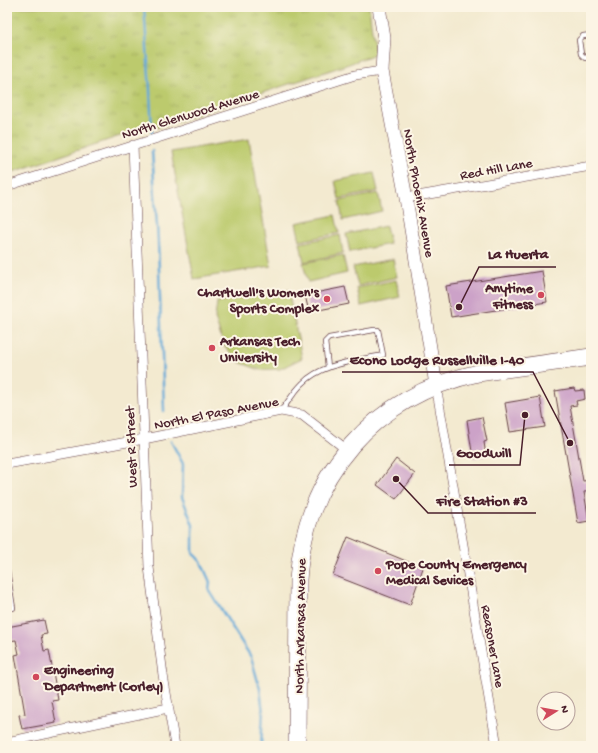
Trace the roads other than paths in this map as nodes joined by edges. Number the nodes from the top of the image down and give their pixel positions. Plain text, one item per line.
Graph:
1 (379, 7) edge
2 (591, 36) edge
3 (591, 57) edge
4 (382, 70) junction
5 (133, 145) junction
6 (591, 166) edge
7 (7, 186) edge
8 (406, 198) junction
9 (591, 357) edge
10 (328, 367) junction
11 (436, 385) junction
12 (281, 411) junction
13 (144, 439) junction
14 (348, 450) junction
15 (7, 464) edge
16 (7, 570) edge
17 (13, 608) dead end
18 (168, 708) junction
19 (7, 742) edge
20 (175, 746) edge
21 (297, 746) edge
22 (497, 746) edge

1 - 4 street, North Phoenix Avenue
2 - 3 lane
4 - 5 street, North Glenwood Avenue
4 - 8 street, North Phoenix Avenue
5 - 7 street, North Glenwood Avenue
5 - 13 street, West R Street
6 - 8 street, Red Hill Lane
8 - 11 street, North Phoenix Avenue
9 - 11 highway, North Arkansas Avenue
10 - 10 lane
10 - 12 lane
11 - 14 highway, North Arkansas Avenue
11 - 22 street, Reasoner Lane
12 - 13 street, North El Paso Avenue
12 - 14 street, North El Paso Avenue
13 - 15 street, North El Paso Avenue
13 - 18 street, West R Street
14 - 21 highway, North Arkansas Avenue
16 - 17 lane
18 - 19 street
18 - 20 street, West R Street

